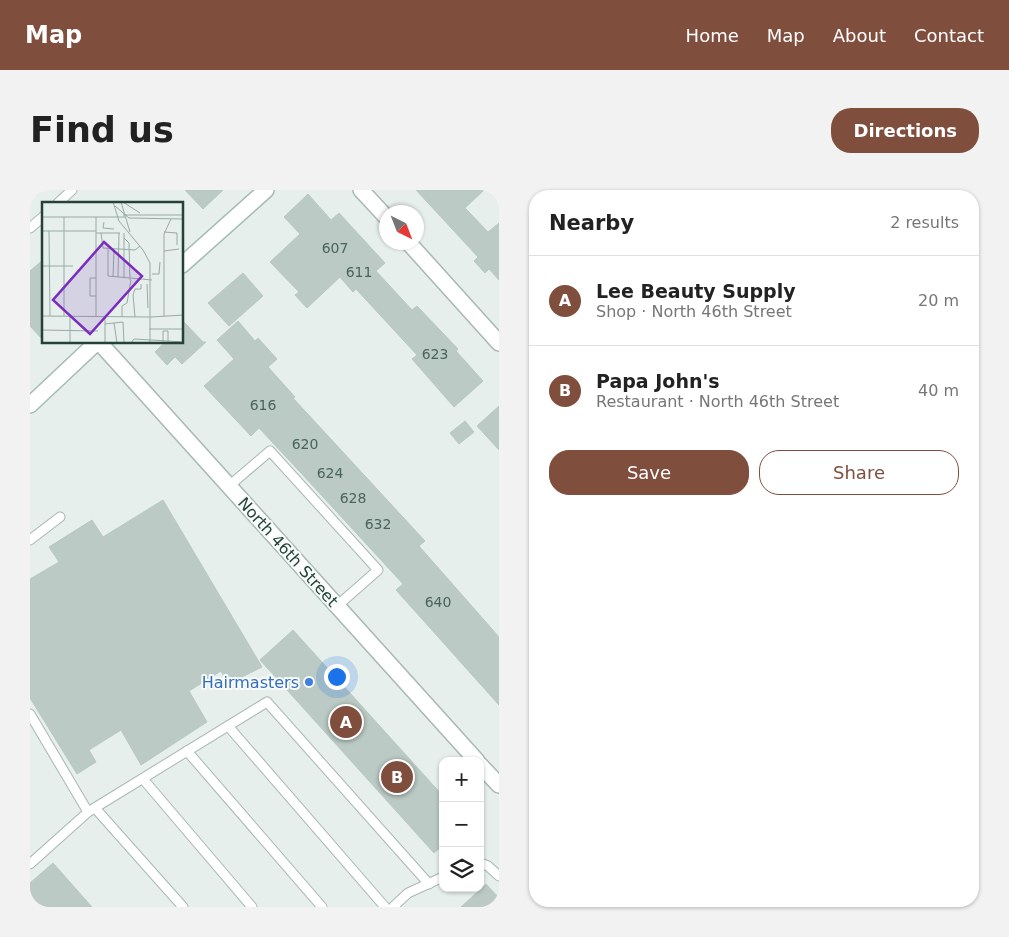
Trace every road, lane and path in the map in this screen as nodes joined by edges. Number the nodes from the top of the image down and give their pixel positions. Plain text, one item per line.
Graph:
1 (72, 190) edge
2 (266, 190) edge
3 (361, 190) edge
4 (59, 202) edge
5 (379, 210) edge
6 (42, 218) edge
7 (30, 228) edge
8 (415, 250) edge
9 (184, 263) edge
10 (499, 343) edge
11 (96, 344) edge
12 (100, 344) edge
13 (32, 400) edge
14 (229, 486) junction
15 (60, 517) dead end
16 (30, 540) edge
17 (337, 606) junction
18 (30, 714) edge
19 (228, 726) junction
20 (187, 751) junction
21 (473, 757) edge
22 (484, 769) edge
23 (143, 779) junction
24 (499, 785) edge
25 (91, 810) junction
26 (30, 864) edge
27 (484, 864) edge
28 (499, 876) edge
29 (439, 879) edge
30 (429, 884) junction
31 (183, 907) edge
32 (252, 907) edge
33 (322, 907) edge
34 (385, 907) edge
35 (393, 907) edge

1 - 4 lane
2 - 9 street
3 - 5 street
6 - 7 lane
8 - 10 street
11 - 13 street
12 - 14 street, North 46th Street
14 - 17 street, North 46th Street
14 - 17 lane
15 - 16 lane
17 - 21 street, North 46th Street
18 - 25 lane
19 - 20 lane
19 - 30 lane
19 - 34 lane
20 - 23 lane
20 - 33 lane
22 - 24 street
23 - 25 lane
23 - 32 lane
25 - 26 lane
25 - 31 lane
27 - 28 lane
29 - 30 lane
30 - 35 lane

